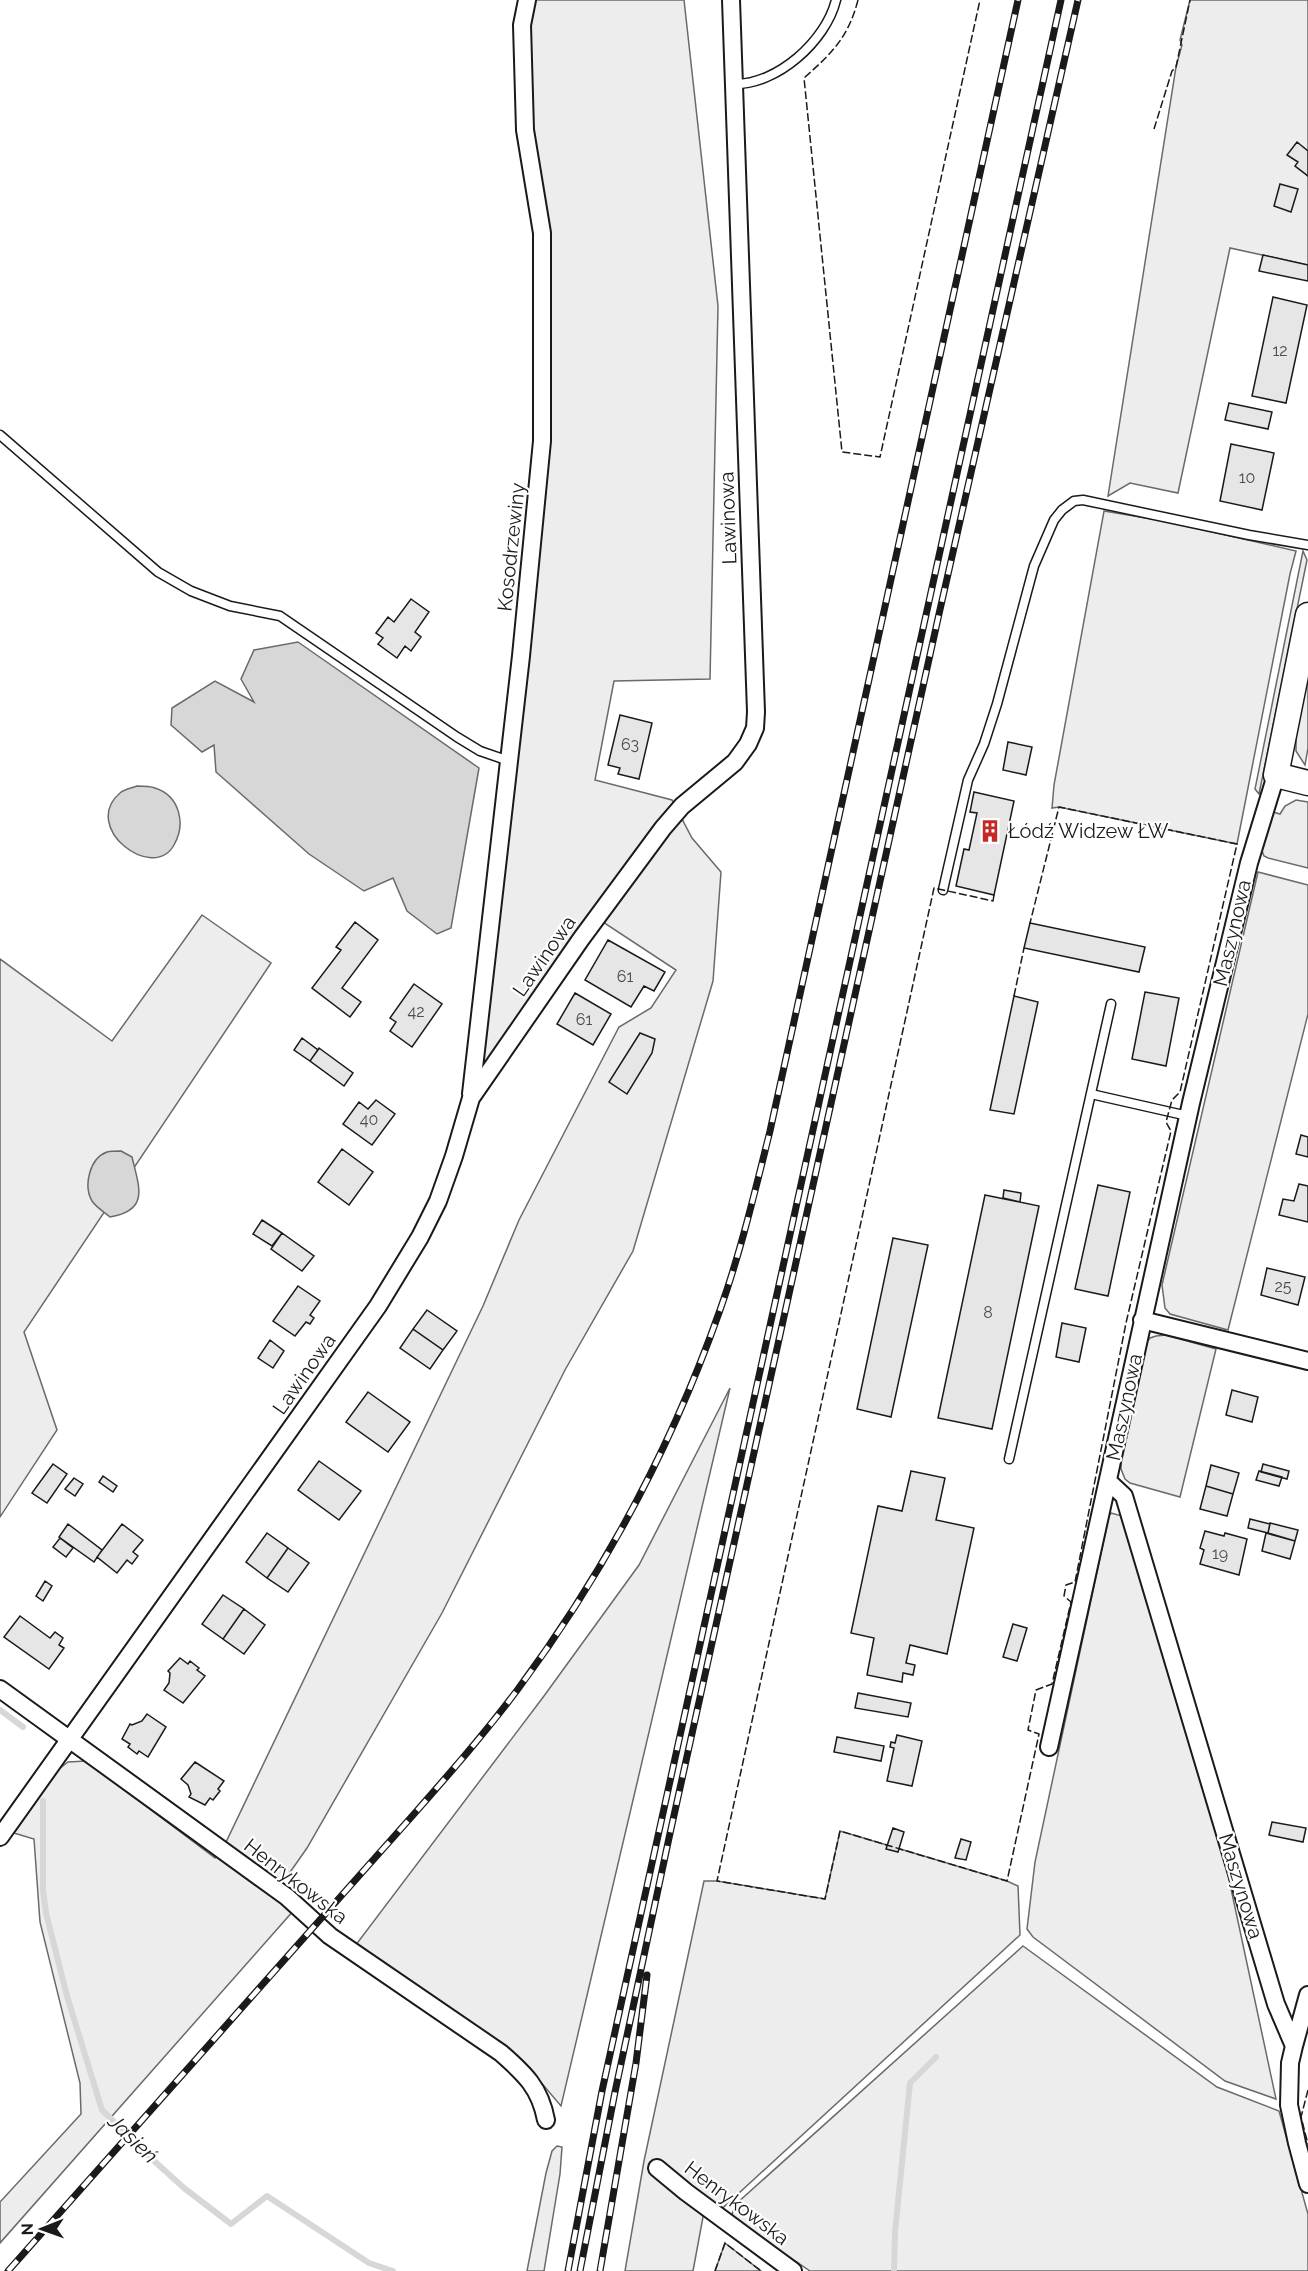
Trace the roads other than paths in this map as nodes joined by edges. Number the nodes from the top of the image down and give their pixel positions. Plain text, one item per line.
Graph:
1 (527, 0) edge
2 (731, 0) edge
3 (836, 0) edge
4 (734, 84) junction
5 (0, 435) edge
6 (1308, 545) edge
7 (1308, 615) edge
8 (510, 762) junction
9 (1276, 775) junction
10 (1308, 783) edge
11 (943, 890) dead end
12 (1111, 1004) dead end
13 (1091, 1094) junction
14 (471, 1098) junction
15 (1188, 1116) junction
16 (1142, 1320) junction
17 (1308, 1361) edge
18 (1009, 1459) dead end
19 (1108, 1482) junction
20 (0, 1689) edge
21 (70, 1739) junction
22 (1049, 1747) dead end
23 (0, 1837) edge
24 (1308, 1995) edge
25 (1294, 2046) junction
26 (546, 2120) dead end
27 (657, 2168) dead end
28 (1308, 2184) edge
29 (793, 2271) edge

1 - 8 street, Kosodrzewiny
2 - 4 street, Lawinowa
3 - 4 lane
4 - 14 street, Lawinowa
5 - 8 lane
6 - 11 lane
7 - 9 street, Maszynowa
8 - 14 street, Kosodrzewiny
9 - 10 street
9 - 15 street, Maszynowa
12 - 13 lane
13 - 15 lane
13 - 18 lane
14 - 21 street, Lawinowa
15 - 16 street, Maszynowa
16 - 17 street
16 - 19 street, Maszynowa
19 - 22 street
19 - 25 street, Maszynowa
20 - 21 street, Henrykowska
21 - 23 street, Lawinowa
21 - 26 street, Henrykowska
24 - 25 street
25 - 28 street
27 - 29 street, Henrykowska

